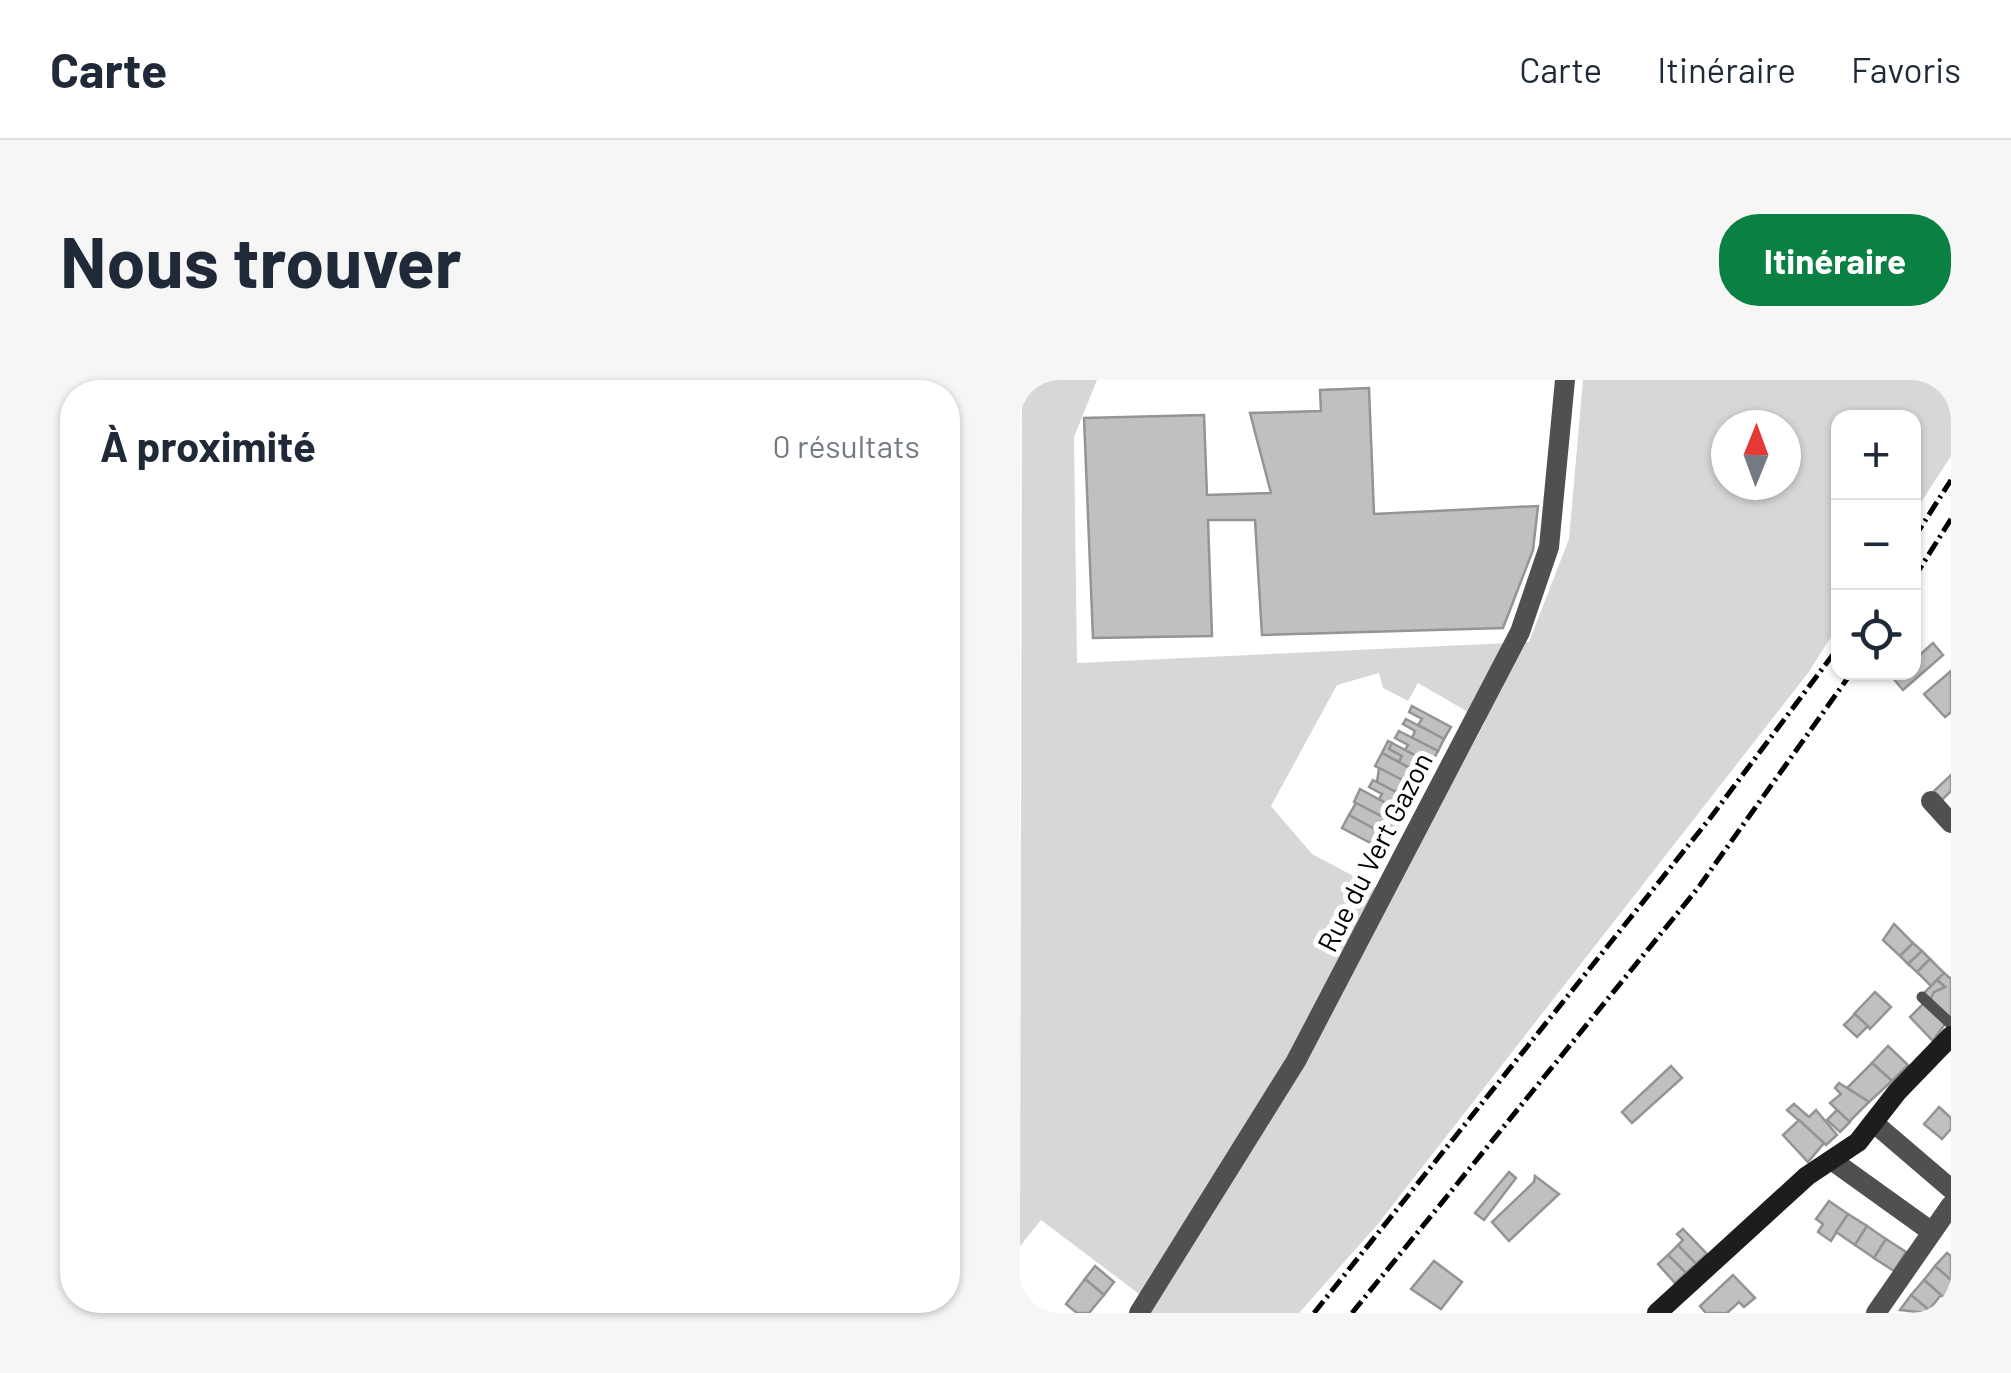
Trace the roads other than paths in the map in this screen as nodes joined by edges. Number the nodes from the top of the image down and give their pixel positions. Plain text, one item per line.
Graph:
1 (1566, 380) edge
2 (1931, 801) dead end
3 (1951, 823) edge
4 (1922, 996) dead end
5 (1951, 1024) edge
6 (1951, 1036) edge
7 (1874, 1123) junction
8 (1833, 1161) junction
9 (1951, 1189) edge
10 (1951, 1205) edge
11 (1932, 1232) junction
12 (1139, 1313) edge
13 (1658, 1313) edge
14 (1876, 1313) edge

1 - 12 street, Rue du Vert Gazon
2 - 3 street
4 - 5 lane
6 - 7 street
7 - 8 street
7 - 9 street
8 - 11 street
8 - 13 street
10 - 11 street
11 - 14 street

